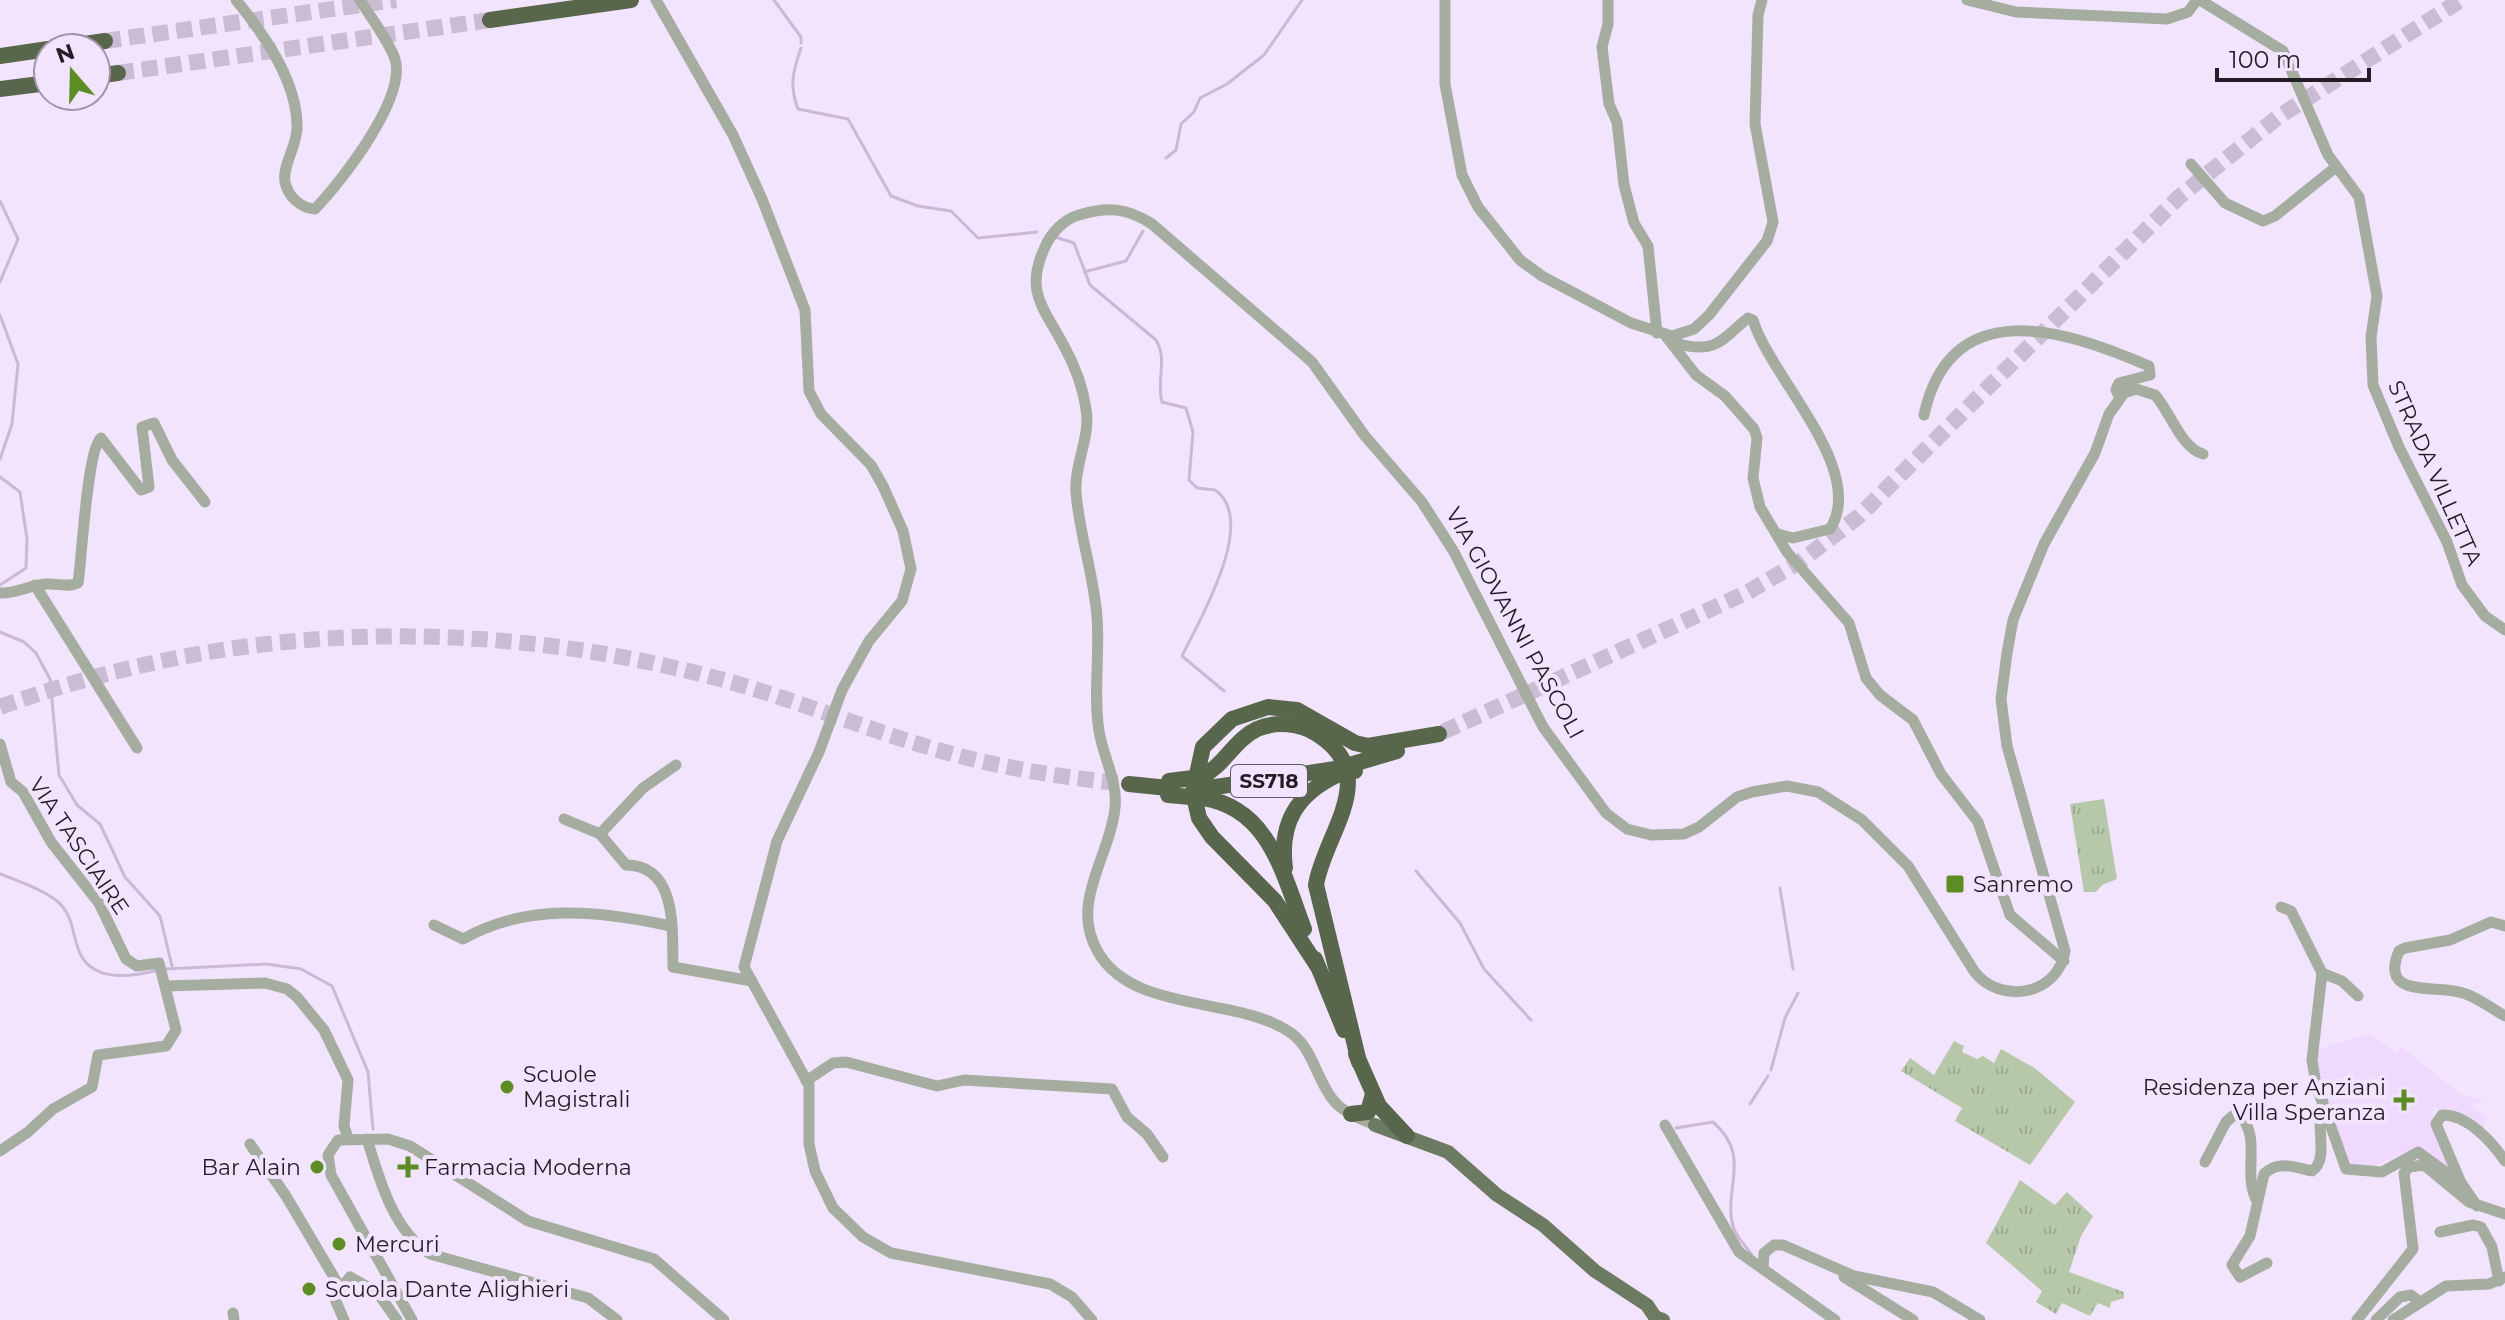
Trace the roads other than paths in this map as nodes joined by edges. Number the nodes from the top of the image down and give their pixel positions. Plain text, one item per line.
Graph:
1 (236, 0) edge
2 (360, 0) edge
3 (631, 0) edge
4 (656, 0) edge
5 (1445, 0) edge
6 (1608, 0) edge
7 (1762, 0) edge
8 (1967, 0) edge
9 (2198, 0) edge
10 (490, 20) tunnel mouth
11 (32, 51) edge
12 (0, 56) edge
13 (118, 73) tunnel mouth
14 (112, 74) edge
15 (32, 85) edge
16 (0, 89) edge
17 (2191, 164) dead end
18 (2336, 167) junction
19 (1665, 334) junction
20 (2119, 396) junction
21 (1924, 415) dead end
22 (2203, 454) dead end
23 (205, 502) dead end
24 (1778, 534) junction
25 (35, 585) junction
26 (0, 593) edge
27 (2505, 630) edge
28 (0, 744) edge
29 (137, 748) dead end
30 (676, 765) dead end
31 (1336, 772) junction
32 (1135, 785) tunnel mouth
33 (1202, 788) junction
34 (564, 819) dead end
35 (600, 834) junction
36 (2281, 907) dead end
37 (1299, 915) junction
38 (434, 925) dead end
39 (671, 926) junction
40 (2505, 926) edge
41 (2064, 961) junction
42 (1318, 967) junction
43 (2322, 973) junction
44 (752, 981) junction
45 (166, 986) junction
46 (2358, 996) dead end
47 (2505, 1016) edge
48 (1359, 1062) junction
49 (806, 1081) junction
50 (1376, 1100) junction
51 (2323, 1102) junction
52 (1351, 1114) junction
53 (1375, 1125) junction
54 (1665, 1125) dead end
55 (1407, 1136) junction
56 (348, 1138) junction
57 (367, 1139) junction
58 (250, 1144) dead end
59 (0, 1151) edge
60 (1163, 1157) dead end
61 (2505, 1161) edge
62 (2205, 1162) dead end
63 (2462, 1184) junction
64 (2256, 1200) junction
65 (2477, 1206) junction
66 (2505, 1214) edge
67 (2440, 1232) dead end
68 (2267, 1263) dead end
69 (1823, 1265) junction
70 (1763, 1269) junction
71 (2502, 1279) edge
72 (341, 1289) junction
73 (2420, 1302) junction
74 (1656, 1319) edge
75 (344, 1320) edge
76 (397, 1320) edge
77 (412, 1320) edge
78 (617, 1320) edge
79 (724, 1320) edge
80 (1092, 1320) edge
81 (1835, 1320) edge
82 (1913, 1320) edge
83 (1980, 1320) edge
84 (2357, 1320) edge
85 (2376, 1320) edge
86 (2393, 1320) edge

1 - 2 street
3 - 10 highway
4 - 44 street
5 - 19 street
6 - 19 street
7 - 19 street
8 - 9 street
9 - 18 street, STRADA VILLETTA
11 - 12 highway
13 - 14 highway
15 - 16 highway
17 - 18 street
18 - 27 street, STRADA VILLETTA
19 - 24 street
19 - 24 street
20 - 21 street
20 - 22 street
20 - 41 street
23 - 25 street
24 - 41 street
25 - 26 street
25 - 29 street
28 - 45 street, VIA TASCIAIRE
30 - 35 street
31 - 33 highway, SS718
31 - 37 highway
31 - 42 highway, SS718
32 - 33 highway, SS718
33 - 37 highway
33 - 48 highway
34 - 35 street
35 - 39 street
36 - 43 street
37 - 42 highway
38 - 39 street
39 - 44 street
40 - 47 street
41 - 52 street, VIA GIOVANNI PASCOLI
42 - 48 highway
43 - 46 street
43 - 51 street
44 - 49 street
45 - 56 street
45 - 59 street, VIA TASCIAIRE
48 - 50 highway
49 - 60 street
49 - 80 street
50 - 52 highway
50 - 53 highway
50 - 55 highway
51 - 63 street
51 - 64 street
52 - 53 street, VIA GIOVANNI PASCOLI
53 - 55 main road, VIA GIOVANNI PASCOLI
54 - 70 street
55 - 74 main road, VIA GIOVANNI PASCOLI
56 - 57 street
56 - 77 street
57 - 78 street
57 - 79 street
58 - 72 street
61 - 63 street
62 - 64 street
63 - 65 street
64 - 68 street
65 - 66 street
65 - 84 street
67 - 71 street
69 - 70 street
69 - 82 street
69 - 83 street
70 - 81 street
71 - 73 street
72 - 75 street
72 - 76 street
73 - 85 street
73 - 86 street

